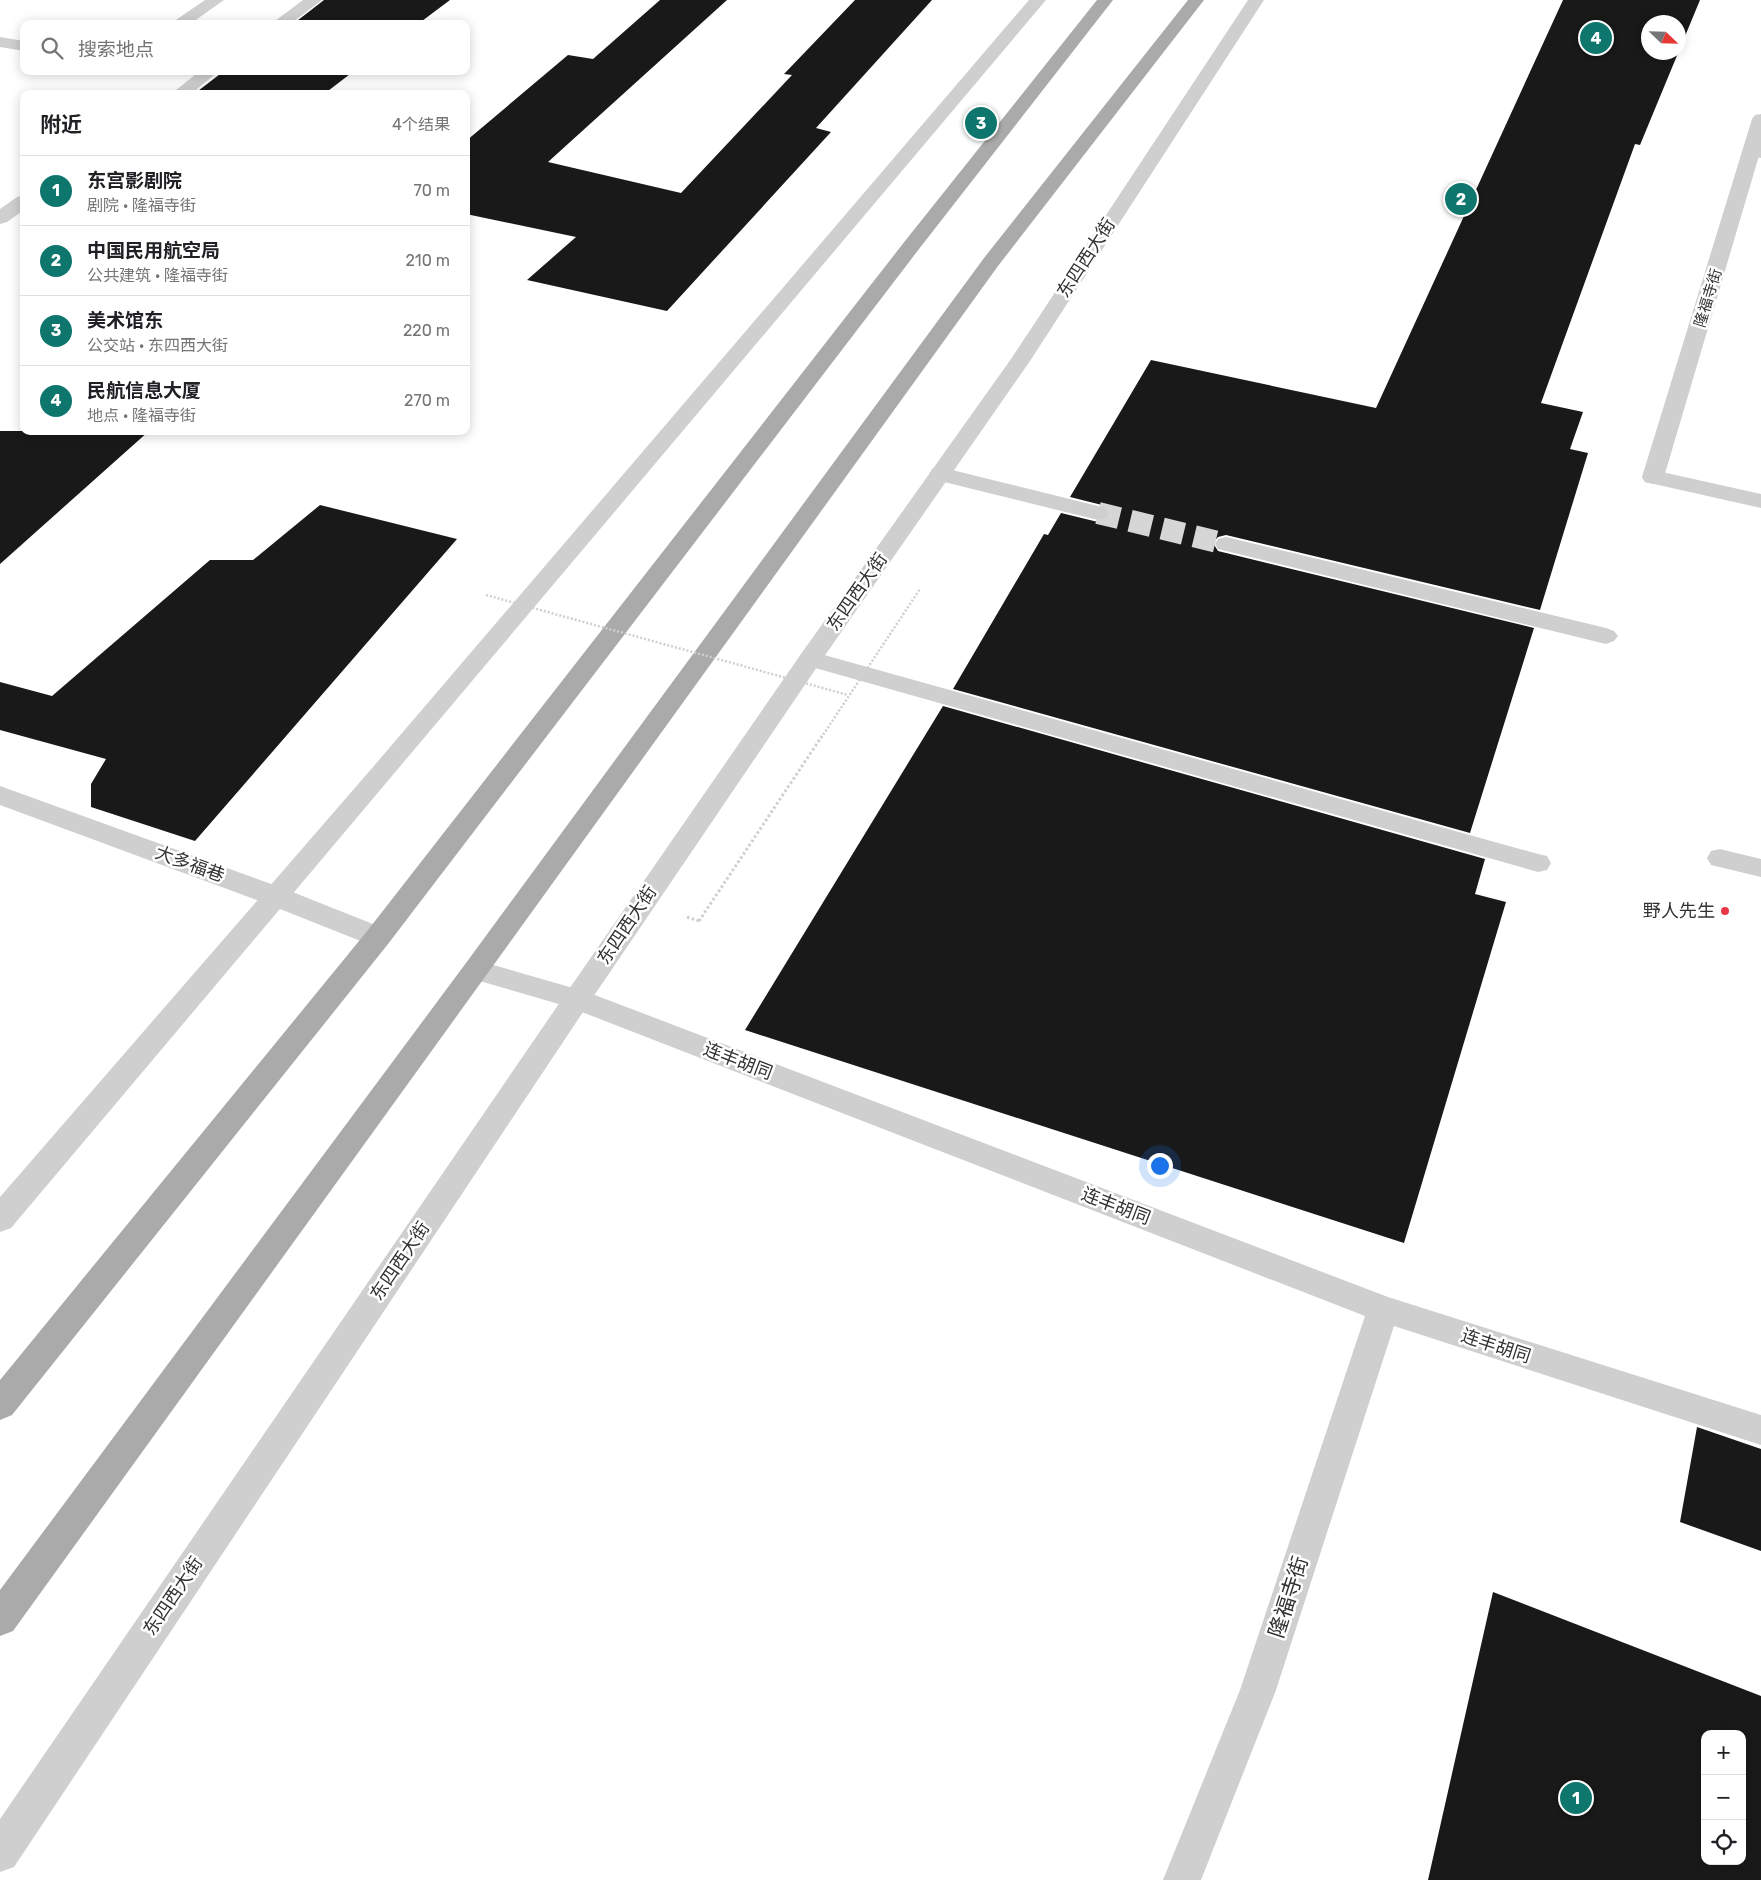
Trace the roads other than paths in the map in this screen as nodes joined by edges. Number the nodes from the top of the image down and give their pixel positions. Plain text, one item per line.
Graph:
1 (216, 0) edge
2 (314, 0) edge
3 (1038, 0) edge
4 (1105, 0) edge
5 (1196, 0) edge
6 (1256, 0) edge
7 (184, 20) edge
8 (285, 20) edge
9 (0, 42) edge
10 (20, 45) edge
11 (205, 75) edge
12 (185, 90) edge
13 (1761, 119) edge
14 (1757, 152) edge
15 (20, 205) edge
16 (0, 218) edge
17 (940, 474) junction
18 (1761, 501) edge
19 (1098, 513) tunnel mouth
20 (1226, 544) tunnel mouth
21 (1606, 636) dead end
22 (810, 659) junction
23 (0, 795) edge
24 (1720, 858) dead end
25 (1538, 863) dead end
26 (1761, 868) edge
27 (275, 896) junction
28 (378, 937) junction
29 (476, 970) junction
30 (576, 998) junction
31 (0, 1219) edge
32 (1383, 1309) junction
33 (0, 1405) edge
34 (1761, 1430) edge
35 (0, 1620) edge
36 (0, 1852) edge
37 (1182, 1880) edge

1 - 7 street
2 - 8 street
3 - 27 street
4 - 28 main road
5 - 29 main road
6 - 17 street, 东四西大街
9 - 10 street
11 - 12 street
13 - 14 street, 隆福寺街
14 - 18 street, 隆福寺街
15 - 16 street
17 - 19 street
17 - 22 street, 东四西大街
20 - 21 street
22 - 25 street
22 - 30 street, 东四西大街
23 - 27 street, 大多福巷
24 - 26 street
27 - 28 street, 大多福巷
27 - 31 street
28 - 33 main road
29 - 30 street, 连丰胡同
29 - 35 main road
30 - 32 street, 连丰胡同
30 - 36 street, 东四西大街
32 - 34 street, 连丰胡同
32 - 37 street, 隆福寺街

